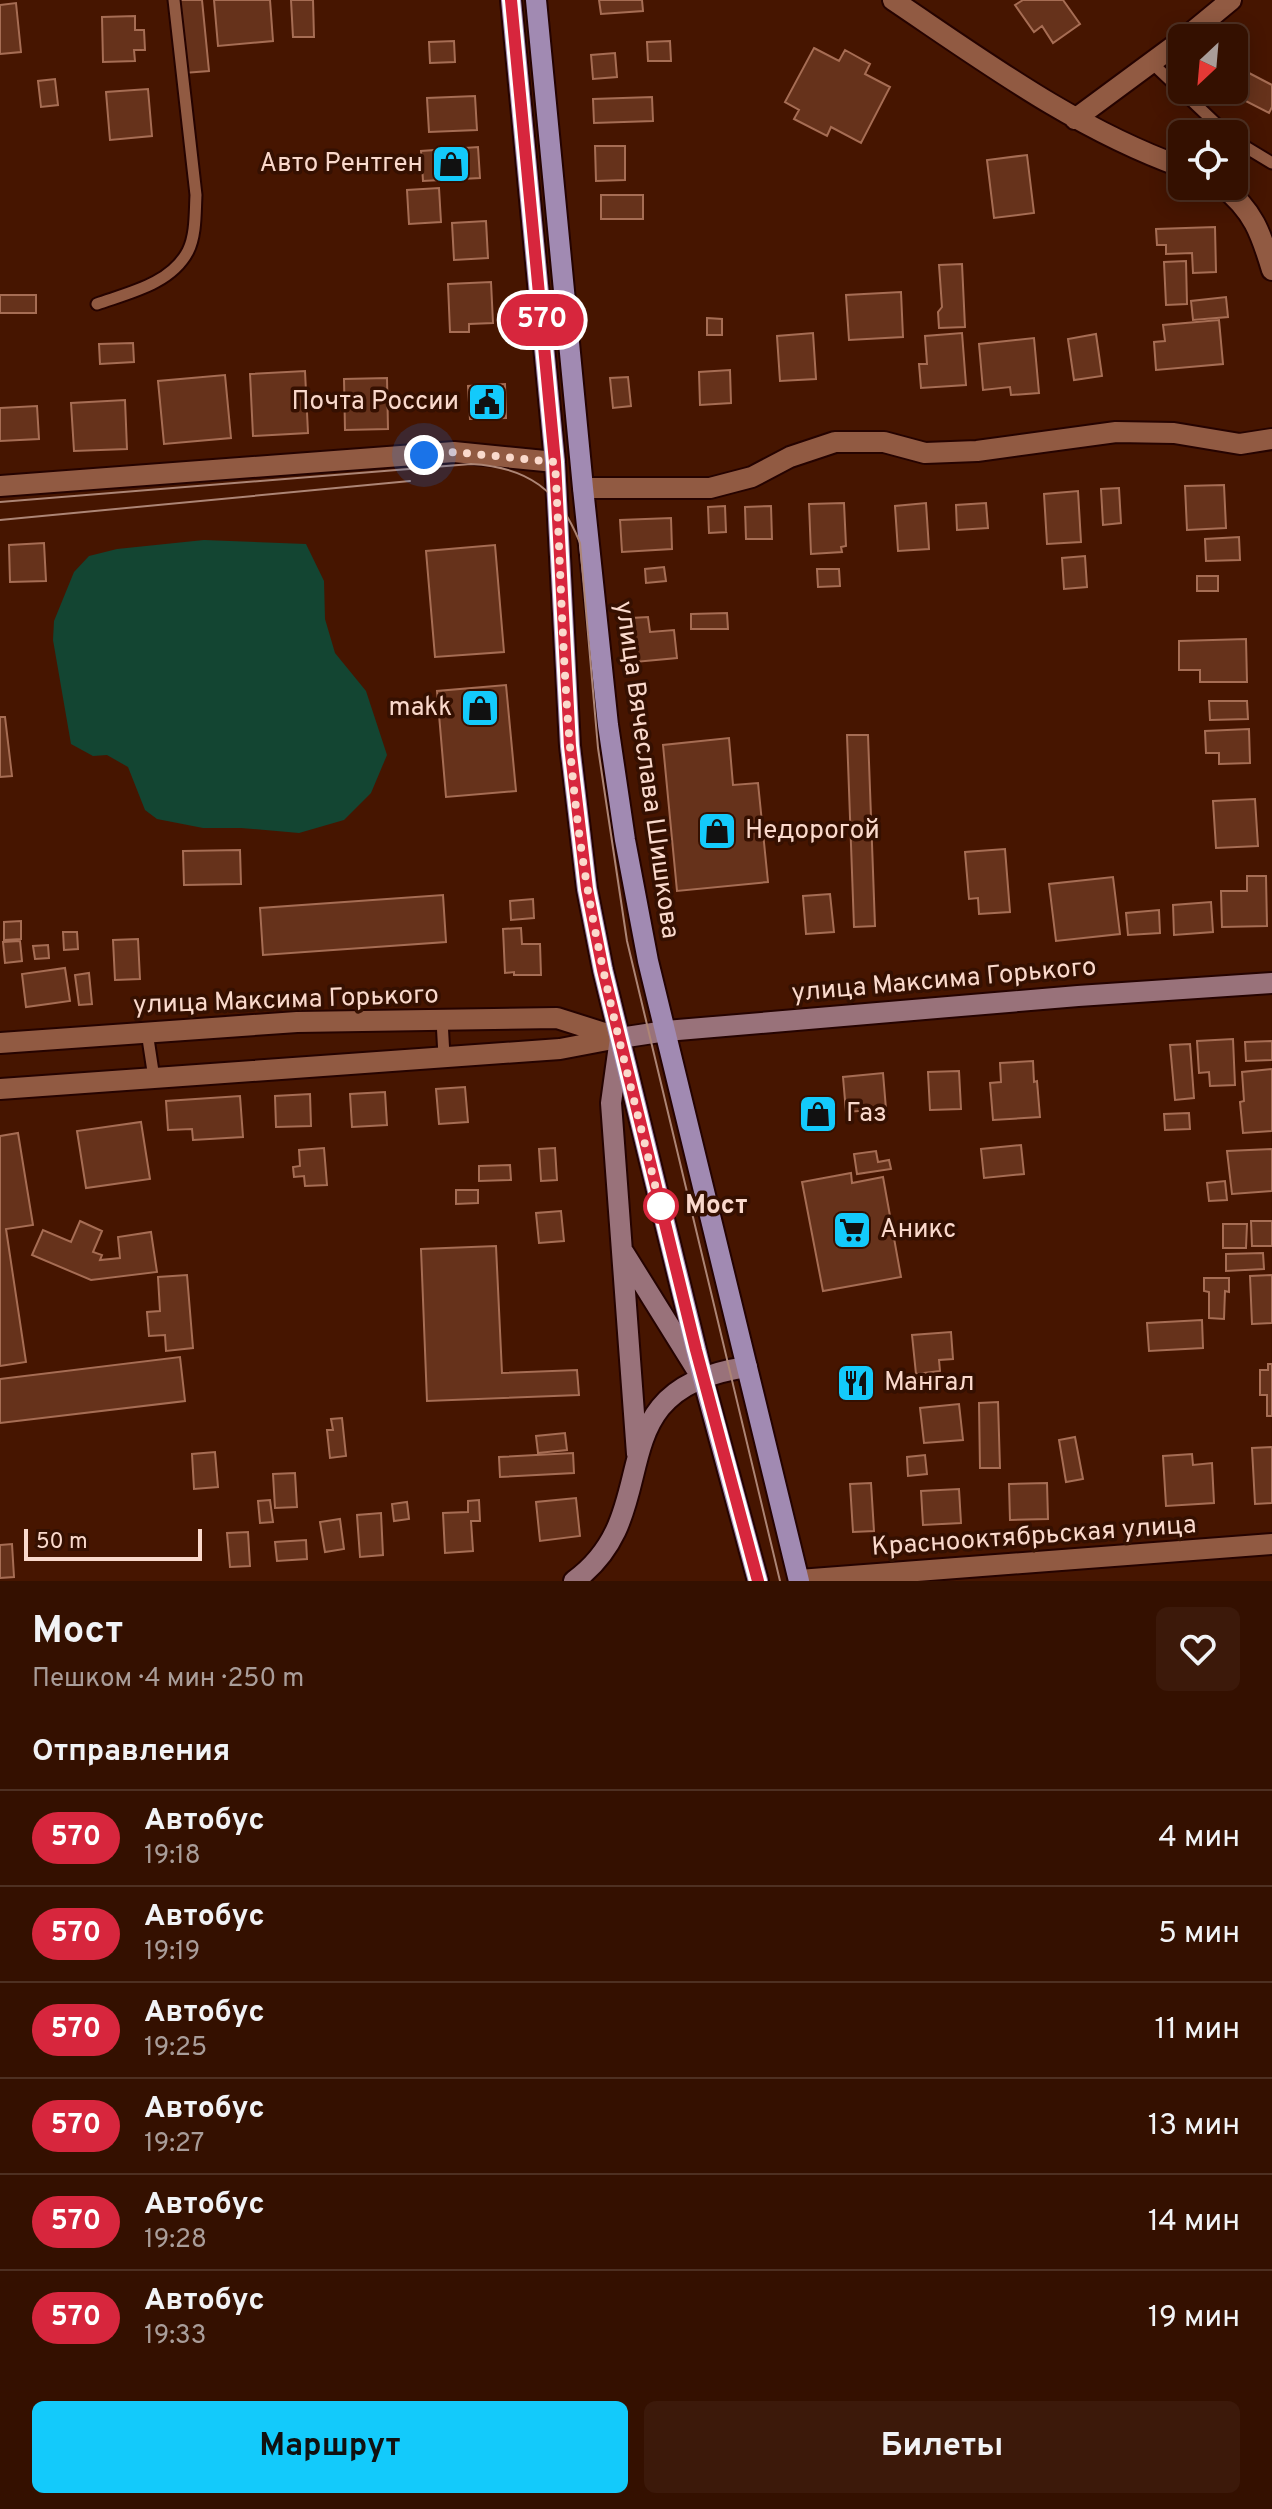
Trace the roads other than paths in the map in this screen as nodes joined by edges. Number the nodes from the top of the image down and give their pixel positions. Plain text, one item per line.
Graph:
1 (174, 0) edge
2 (511, 0) edge
3 (536, 0) edge
4 (893, 0) edge
5 (1231, 0) edge
6 (1201, 24) edge
7 (1168, 52) edge
8 (1153, 64) junction
9 (1075, 119) junction
10 (1212, 120) edge
11 (1248, 148) edge
12 (1168, 162) edge
13 (1272, 163) edge
14 (1241, 200) edge
15 (1272, 270) edge
16 (97, 304) dead end
17 (1272, 439) edge
18 (555, 462) junction
19 (0, 486) edge
20 (583, 488) junction
21 (1272, 983) edge
22 (442, 1020) junction
23 (666, 1031) junction
24 (147, 1032) junction
25 (620, 1038) junction
26 (0, 1043) edge
27 (444, 1056) junction
28 (154, 1078) junction
29 (0, 1089) edge
30 (621, 1250) junction
31 (747, 1367) junction
32 (703, 1378) junction
33 (637, 1454) junction
34 (1272, 1544) edge
35 (574, 1581) edge
36 (758, 1581) edge
37 (799, 1581) edge

1 - 16 lane
2 - 18 main road
3 - 20 main road, улица Вячеслава Шишкова
4 - 9 street
5 - 6 street
7 - 8 street
8 - 9 street
8 - 10 lane
9 - 12 street
11 - 13 lane
14 - 15 street
17 - 20 street
18 - 19 street
18 - 25 main road
20 - 23 main road, улица Вячеслава Шишкова
21 - 23 main road, улица Максима Горького
22 - 24 street, улица Максима Горького
22 - 25 street, улица Максима Горького
22 - 27 lane
23 - 25 main road, улица Максима Горького
23 - 31 main road, улица Вячеслава Шишкова
24 - 26 street, улица Максима Горького
24 - 28 lane
25 - 27 street, улица Максима Горького
25 - 30 main road
25 - 32 main road
27 - 28 street, улица Максима Горького
28 - 29 street, улица Максима Горького
30 - 32 main road
30 - 33 main road
31 - 32 main road
31 - 37 main road, улица Вячеслава Шишкова
32 - 33 main road
32 - 36 main road
33 - 35 main road
34 - 37 street, Краснооктябрьская улица

